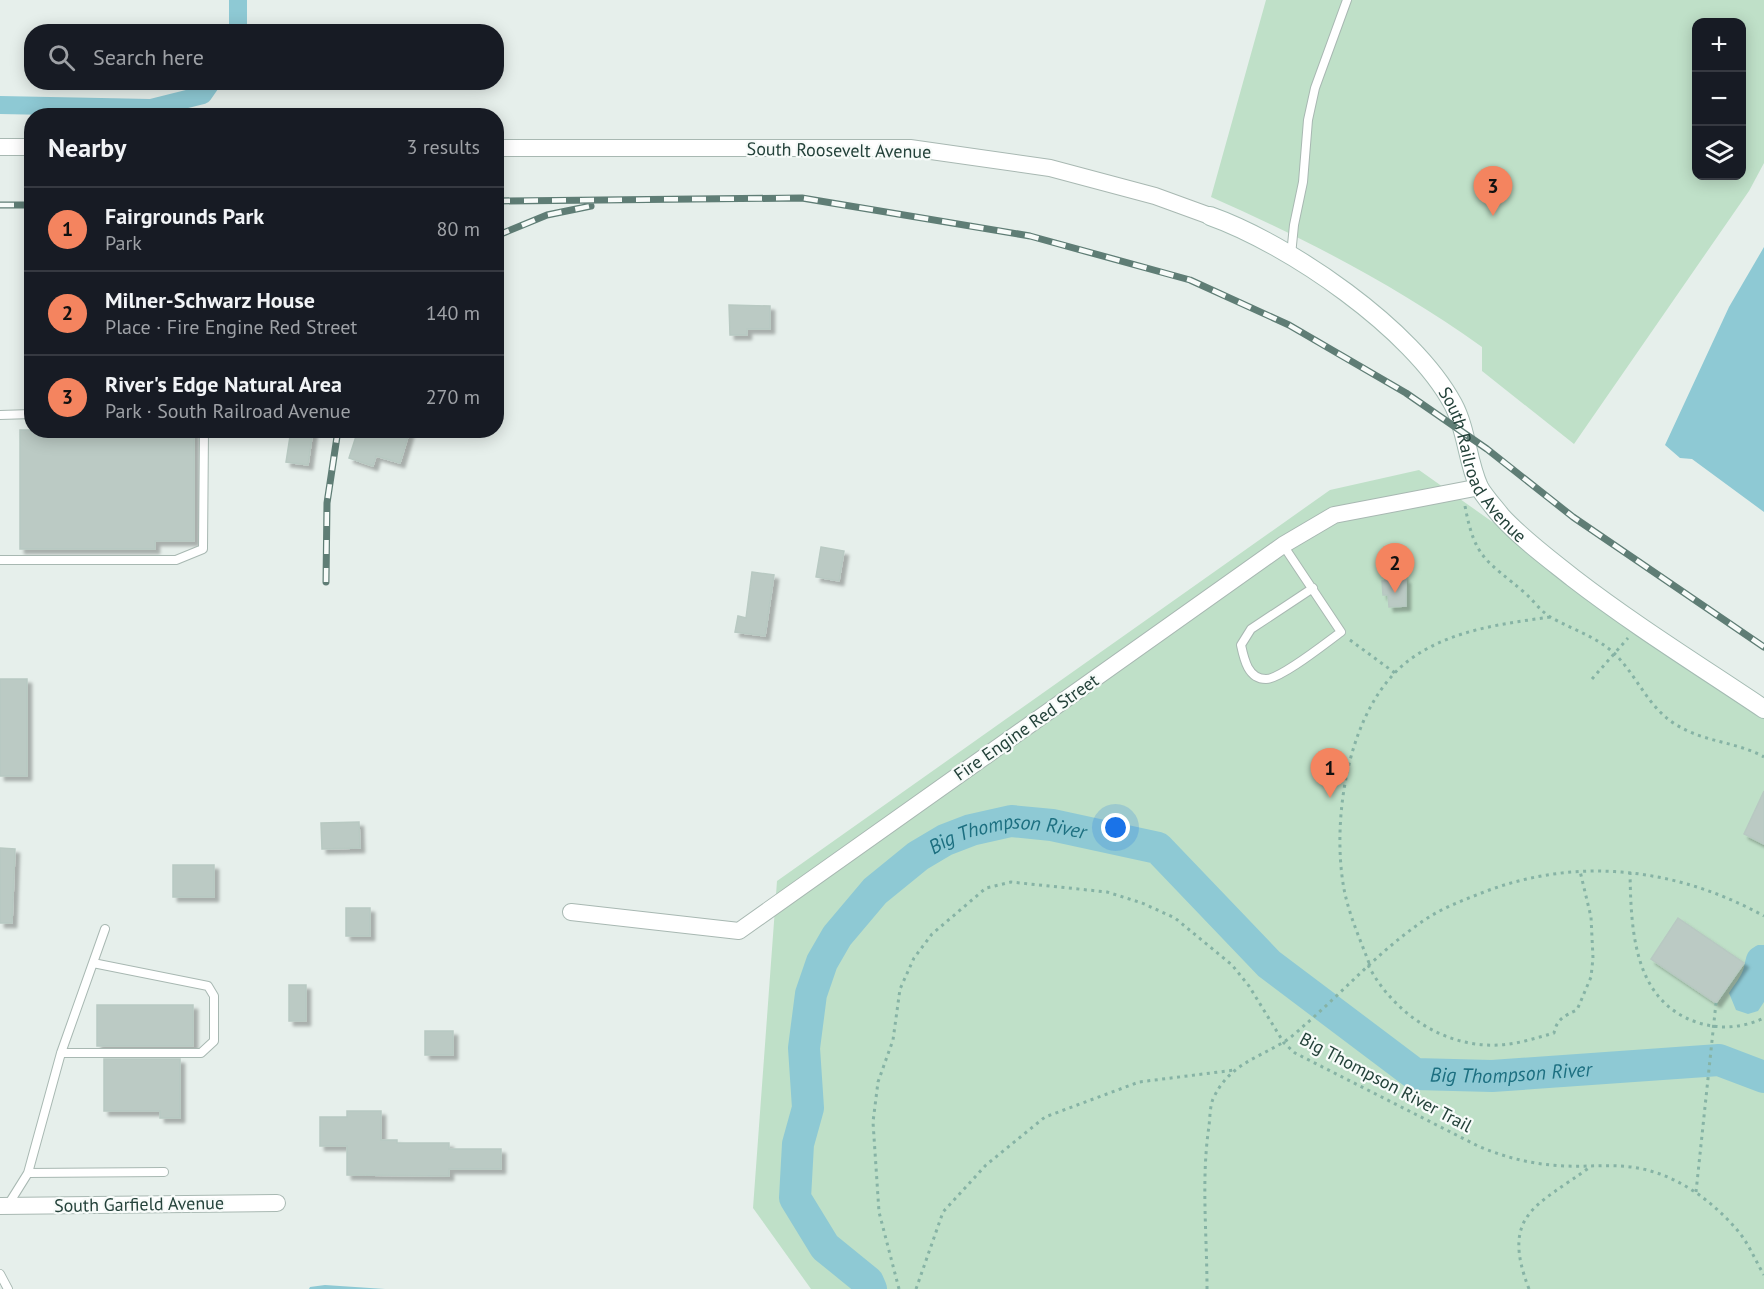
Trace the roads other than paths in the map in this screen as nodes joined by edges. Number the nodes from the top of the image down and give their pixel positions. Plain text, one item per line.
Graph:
1 (1347, 0) edge
2 (0, 147) edge
3 (24, 147) edge
4 (504, 148) edge
5 (1209, 216) joint
6 (1291, 255) junction
7 (24, 414) edge
8 (0, 415) edge
9 (204, 438) edge
10 (1471, 489) junction
11 (1283, 545) junction
12 (0, 560) edge
13 (1313, 588) junction
14 (1764, 709) edge
15 (570, 912) dead end
16 (105, 928) dead end
17 (93, 963) junction
18 (61, 1053) junction
19 (164, 1172) dead end
20 (28, 1173) junction
21 (277, 1203) dead end
22 (4, 1206) edge
23 (0, 1274) edge
24 (8, 1289) edge

1 - 6 lane
2 - 3 street
4 - 5 street, South Roosevelt Avenue
5 - 6 street, South Railroad Avenue
6 - 10 street, South Railroad Avenue
7 - 8 lane
9 - 12 lane
10 - 11 street, Fire Engine Red Street
10 - 14 street, South Railroad Avenue
11 - 13 lane
11 - 15 street, Fire Engine Red Street
13 - 13 lane
16 - 17 lane
17 - 18 lane
17 - 18 lane
18 - 20 lane
19 - 20 lane
20 - 22 lane
21 - 22 street, South Garfield Avenue
23 - 24 lane

